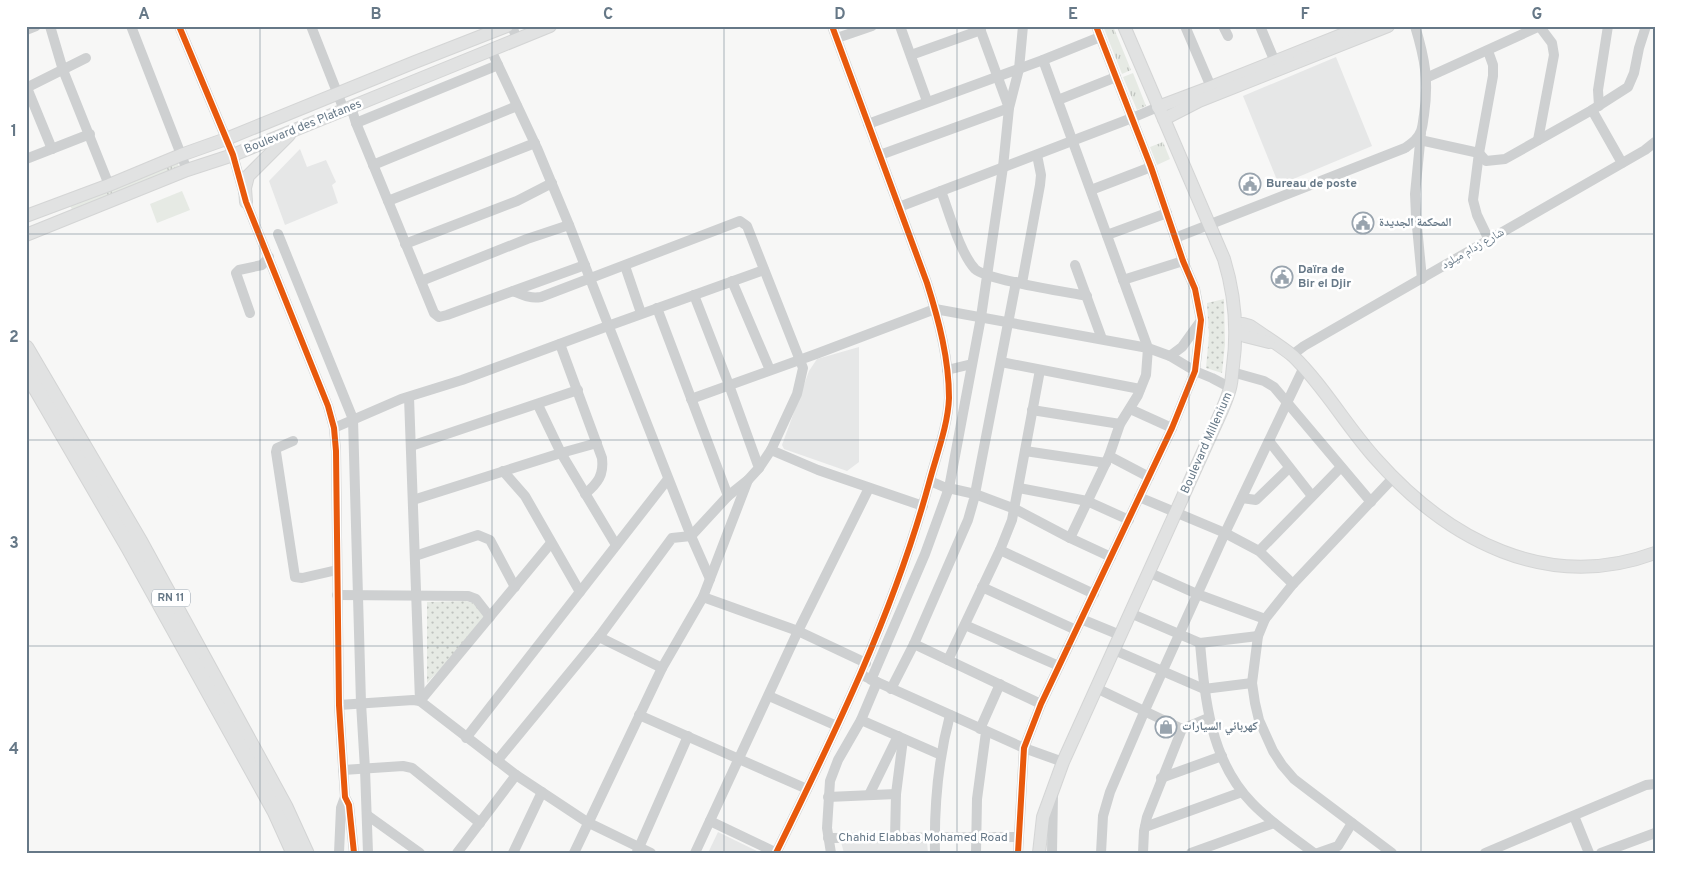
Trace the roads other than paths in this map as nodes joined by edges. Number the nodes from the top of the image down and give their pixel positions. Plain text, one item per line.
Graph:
1 (36, 26) edge
2 (50, 26) edge
3 (131, 26) edge
4 (179, 26) edge
5 (311, 26) edge
6 (507, 26) edge
7 (512, 26) edge
8 (550, 26) edge
9 (832, 26) edge
10 (872, 26) edge
11 (900, 26) edge
12 (1023, 26) edge
13 (1096, 26) edge
14 (1124, 26) edge
15 (1260, 26) edge
16 (1364, 26) edge
17 (1388, 26) edge
18 (1415, 26) edge
19 (1540, 26) edge
20 (1608, 26) edge
21 (1646, 26) edge
22 (980, 28) edge
23 (1189, 28) edge
24 (26, 30) edge
25 (1100, 37) junction
26 (837, 38) junction
27 (517, 39) junction
28 (490, 50) junction
29 (1488, 51) junction
30 (911, 55) junction
31 (86, 58) dead end
32 (1043, 60) junction
33 (1275, 62) junction
34 (498, 65) junction
35 (1019, 69) junction
36 (63, 70) junction
37 (998, 77) junction
38 (1116, 77) junction
39 (1426, 78) junction
40 (1211, 87) junction
41 (26, 88) edge
42 (338, 94) junction
43 (1058, 100) junction
44 (927, 101) junction
45 (517, 106) junction
46 (1158, 106) junction
47 (1009, 108) junction
48 (1595, 108) junction
49 (348, 109) junction
50 (1132, 118) junction
51 (1164, 119) junction
52 (356, 123) junction
53 (868, 124) junction
54 (294, 131) junction
55 (90, 134) junction
56 (1421, 135) junction
57 (226, 140) junction
58 (1073, 140) junction
59 (1538, 140) junction
60 (1655, 142) edge
61 (535, 143) junction
62 (52, 149) junction
63 (1479, 153) junction
64 (1037, 154) junction
65 (181, 155) junction
66 (233, 155) junction
67 (880, 155) junction
68 (26, 158) edge
69 (1622, 163) junction
70 (373, 164) junction
71 (1151, 167) junction
72 (1003, 168) junction
73 (187, 170) junction
74 (552, 183) junction
75 (109, 185) junction
76 (1091, 190) junction
77 (941, 191) junction
78 (65, 201) junction
79 (388, 201) junction
80 (246, 202) junction
81 (899, 207) junction
82 (1167, 213) junction
83 (26, 216) edge
84 (72, 216) junction
85 (569, 224) junction
86 (1209, 224) junction
87 (278, 234) dead end
88 (26, 235) edge
89 (1107, 235) junction
90 (1175, 238) junction
91 (1489, 240) junction
92 (405, 244) junction
93 (269, 258) junction
94 (1183, 261) junction
95 (1075, 265) dead end
96 (585, 266) junction
97 (625, 266) junction
98 (764, 270) junction
99 (987, 275) junction
100 (1422, 279) junction
101 (591, 280) junction
102 (1123, 280) junction
103 (420, 281) junction
104 (732, 281) junction
105 (1019, 283) junction
106 (513, 291) junction
107 (694, 294) junction
108 (1087, 296) junction
109 (657, 308) junction
110 (935, 309) junction
111 (1235, 310) junction
112 (250, 313) dead end
113 (641, 314) junction
114 (981, 317) junction
115 (1201, 320) junction
116 (1009, 322) junction
117 (608, 326) junction
118 (1236, 327) junction
119 (1259, 336) junction
120 (1102, 339) junction
121 (560, 344) junction
122 (26, 348) edge
123 (1148, 348) junction
124 (1292, 355) junction
125 (1170, 356) junction
126 (800, 360) junction
127 (1001, 362) junction
128 (972, 364) junction
129 (1233, 366) junction
130 (1304, 367) junction
131 (770, 370) junction
132 (947, 370) junction
133 (1040, 370) junction
134 (26, 371) edge
135 (1195, 371) junction
136 (729, 385) junction
137 (1231, 388) junction
138 (1140, 389) junction
139 (578, 390) junction
140 (409, 397) junction
141 (691, 399) junction
142 (1287, 400) junction
143 (538, 405) junction
144 (1130, 408) junction
145 (1032, 410) junction
146 (353, 419) junction
147 (1120, 424) junction
148 (334, 428) junction
149 (1172, 428) junction
150 (293, 441) dead end
151 (1269, 441) junction
152 (597, 443) junction
153 (411, 446) junction
154 (771, 450) junction
155 (1025, 451) junction
156 (561, 453) junction
157 (1107, 460) junction
158 (1341, 467) junction
159 (759, 468) junction
160 (1289, 468) junction
161 (503, 471) junction
162 (1149, 477) junction
163 (668, 478) junction
164 (1393, 478) junction
165 (748, 480) junction
166 (930, 480) junction
167 (869, 488) junction
168 (949, 488) junction
169 (1019, 488) junction
170 (585, 494) junction
171 (975, 494) junction
172 (728, 496) junction
173 (1312, 496) junction
174 (1139, 497) junction
175 (1242, 498) junction
176 (413, 500) junction
177 (1088, 501) junction
178 (1371, 502) junction
179 (923, 506) junction
180 (1015, 509) junction
181 (1176, 513) junction
182 (1129, 520) junction
183 (1225, 533) junction
184 (691, 536) junction
185 (1070, 538) junction
186 (551, 543) junction
187 (616, 545) junction
188 (1000, 550) junction
189 (1260, 551) junction
190 (1655, 553) edge
191 (415, 556) junction
192 (1111, 557) junction
193 (337, 570) junction
194 (1148, 572) junction
195 (710, 580) junction
196 (1293, 584) junction
197 (515, 587) junction
198 (982, 587) junction
199 (580, 592) junction
200 (357, 594) junction
201 (1094, 594) junction
202 (1197, 594) junction
203 (337, 595) junction
204 (416, 596) junction
205 (703, 597) junction
206 (1130, 613) junction
207 (490, 616) junction
208 (1081, 619) junction
209 (1265, 619) junction
210 (965, 625) junction
211 (1076, 630) junction
212 (798, 631) junction
213 (1179, 633) junction
214 (1120, 635) junction
215 (599, 636) junction
216 (1258, 636) junction
217 (1200, 643) junction
218 (914, 644) junction
219 (1114, 650) junction
220 (948, 660) junction
221 (866, 663) junction
222 (1059, 666) junction
223 (662, 668) junction
224 (1162, 672) junction
225 (861, 674) junction
226 (874, 681) junction
227 (1252, 683) junction
228 (1000, 684) junction
229 (1096, 688) junction
230 (891, 689) junction
231 (1204, 689) junction
232 (769, 696) junction
233 (360, 702) junction
234 (420, 702) junction
235 (1041, 704) junction
236 (339, 705) junction
237 (1144, 710) junction
238 (639, 715) junction
239 (950, 715) junction
240 (1208, 718) junction
241 (861, 720) junction
242 (837, 726) junction
243 (1182, 729) junction
244 (983, 730) junction
245 (688, 736) junction
246 (466, 738) junction
247 (900, 738) junction
248 (1024, 748) junction
249 (941, 755) junction
250 (1222, 756) junction
251 (740, 758) junction
252 (497, 761) junction
253 (1063, 762) junction
254 (366, 769) junction
255 (343, 770) junction
256 (516, 775) junction
257 (1162, 778) junction
258 (1655, 784) edge
259 (1052, 788) junction
260 (808, 789) junction
261 (542, 792) junction
262 (1242, 792) junction
263 (896, 794) junction
264 (869, 795) junction
265 (345, 797) junction
266 (828, 797) junction
267 (367, 815) junction
268 (1574, 816) junction
269 (710, 821) junction
270 (588, 822) junction
271 (480, 823) junction
272 (1274, 823) junction
273 (1352, 823) junction
274 (1145, 826) junction
275 (1655, 833) edge
276 (976, 837) junction
277 (828, 838) junction
278 (895, 838) junction
279 (935, 838) junction
280 (1018, 838) junction
281 (638, 850) edge
282 (294, 853) edge
283 (306, 853) edge
284 (339, 853) edge
285 (354, 853) edge
286 (368, 853) edge
287 (420, 853) edge
288 (457, 853) edge
289 (513, 853) edge
290 (574, 853) edge
291 (652, 853) edge
292 (695, 853) edge
293 (776, 853) edge
294 (831, 853) edge
295 (935, 853) edge
296 (976, 853) edge
297 (1018, 853) edge
298 (1039, 853) edge
299 (1052, 853) edge
300 (1100, 853) edge
301 (1142, 853) edge
302 (1191, 853) edge
303 (1316, 853) edge
304 (1392, 853) edge
305 (1485, 853) edge
306 (1589, 853) edge
307 (1601, 853) edge

1 - 24 street
2 - 36 street
3 - 65 street
4 - 57 street
5 - 42 street
6 - 42 main road, Boulevard des Platanes
7 - 27 street
8 - 27 main road, Boulevard des Platanes
9 - 26 street
10 - 26 street
11 - 30 street
12 - 35 street
13 - 25 street
14 - 46 main road, Boulevard Millenium
15 - 33 street
16 - 33 main road
17 - 51 main road
18 - 39 street
19 - 29 street
19 - 59 street
20 - 48 street
21 - 48 street
22 - 30 street
22 - 37 street
23 - 40 street
25 - 32 street
25 - 38 street
26 - 53 street
27 - 28 main road, Boulevard des Platanes
28 - 34 street
28 - 49 main road, Boulevard des Platanes
29 - 39 street
29 - 63 street
30 - 44 street
31 - 36 street
32 - 35 street
32 - 43 street
33 - 40 main road
34 - 45 street
34 - 52 street
35 - 37 street
35 - 47 street
36 - 41 street
36 - 55 street
37 - 44 street
37 - 47 street
38 - 43 street
38 - 50 street
39 - 56 street
40 - 46 main road
41 - 62 street
42 - 49 street
42 - 57 main road, Boulevard des Platanes
43 - 58 street
44 - 53 street
45 - 61 street
45 - 70 street
46 - 50 street
46 - 51 main road, Boulevard Millenium
47 - 67 street
47 - 72 street
48 - 59 street
48 - 69 street
49 - 52 street
49 - 54 main road, Boulevard des Platanes
50 - 58 street
50 - 71 street
51 - 86 main road, Boulevard Millenium
52 - 70 street
53 - 67 street
54 - 66 main road, Boulevard des Platanes
54 - 80 main road
55 - 62 street
55 - 75 street
56 - 63 street
56 - 86 street
56 - 100 street
57 - 65 main road, Boulevard des Platanes
57 - 66 street
58 - 64 street
58 - 76 street
59 - 63 street
60 - 69 street, شارع زدام ميلود
61 - 74 street
61 - 79 street
62 - 68 street
63 - 91 street
64 - 72 street
64 - 105 street
65 - 73 street
65 - 75 main road, Boulevard des Platanes
66 - 73 main road, Boulevard des Platanes
66 - 80 street
67 - 81 street
69 - 91 street, شارع زدام ميلود
70 - 79 street
71 - 76 street
71 - 82 street
72 - 77 street
72 - 99 street
73 - 84 main road, Boulevard des Platanes
74 - 85 street
74 - 92 street
75 - 78 main road, Boulevard des Platanes
76 - 89 street
77 - 81 street
77 - 99 street
78 - 83 main road, Boulevard des Platanes
78 - 84 main road
79 - 92 street
80 - 93 street
81 - 110 street
82 - 89 street
82 - 90 street
84 - 88 main road, Boulevard des Platanes
85 - 96 street
85 - 103 street
86 - 90 street
86 - 111 main road, Boulevard Millenium
87 - 146 street
89 - 102 street
90 - 94 street
91 - 100 street, شارع زدام ميلود
92 - 103 street
93 - 112 street
93 - 148 street
94 - 102 street
94 - 115 street
95 - 108 street
96 - 101 street
96 - 106 street
97 - 98 street
97 - 101 street
97 - 113 street
98 - 104 street
98 - 126 street
99 - 105 street
99 - 114 street
100 - 124 street, شارع زدام ميلود
101 - 106 street
101 - 117 street
102 - 123 street
103 - 106 street
104 - 107 street
104 - 131 street
105 - 108 street
105 - 116 street
107 - 109 street
107 - 136 street
108 - 120 street
109 - 113 street
109 - 141 street
110 - 114 street
110 - 126 street
110 - 132 street
111 - 118 main road, Boulevard Millenium
111 - 119 main road
113 - 117 street
114 - 116 street
114 - 128 street
115 - 125 street
115 - 135 street
116 - 120 street
116 - 127 street
117 - 121 street
117 - 163 street
118 - 119 main road
118 - 129 main road, Boulevard Millenium
119 - 124 main road
119 - 129 main road
120 - 123 street
121 - 139 street
121 - 140 street
122 - 283 highway, RN 11
123 - 125 street
123 - 138 street
124 - 130 main road
125 - 135 street
126 - 131 street
126 - 154 street
127 - 133 street
127 - 171 street
128 - 132 street
128 - 168 street
129 - 137 main road, Boulevard Millenium
129 - 142 street
130 - 142 street
130 - 164 main road
131 - 136 street
132 - 166 street
133 - 138 street
133 - 145 street
134 - 282 highway, RN 11
135 - 137 street
135 - 149 street
136 - 141 street
136 - 159 street
137 - 181 main road, Boulevard Millenium
138 - 144 street
139 - 143 street
139 - 152 street
140 - 146 street
140 - 153 street
141 - 172 street
142 - 151 street
142 - 158 street
143 - 153 street
143 - 156 street
144 - 147 street
144 - 149 street
145 - 147 street
145 - 155 street
146 - 148 street
146 - 200 street
147 - 157 street
148 - 193 street
149 - 162 street
150 - 193 street
151 - 160 street
151 - 175 street
152 - 156 street
152 - 170 street
153 - 176 street
154 - 159 street
154 - 167 street
155 - 157 street
155 - 169 street
156 - 161 street
156 - 170 street
157 - 162 street
157 - 177 street
158 - 173 street
158 - 178 street
159 - 165 street
160 - 173 street
160 - 175 street
161 - 176 street
161 - 186 street
162 - 174 street
163 - 184 street
163 - 187 street
164 - 178 street
164 - 190 main road
165 - 172 street
165 - 195 street
166 - 168 street
166 - 179 street
167 - 179 street
167 - 212 street
168 - 171 street
168 - 226 street
169 - 177 street
169 - 180 street
170 - 187 street
171 - 180 street
171 - 218 street
172 - 184 street
173 - 189 street
174 - 181 street
174 - 182 street
175 - 183 street
176 - 191 street
177 - 182 street
177 - 185 street
178 - 196 street
179 - 221 street
180 - 185 street
180 - 188 street
181 - 183 street
181 - 194 main road, Boulevard Millenium
182 - 192 street
183 - 189 street
183 - 202 street
184 - 195 street
184 - 215 street
185 - 192 street
186 - 197 street
186 - 199 street
187 - 199 street
188 - 198 street
188 - 201 street
189 - 196 street
191 - 197 street
191 - 204 street
192 - 201 street
193 - 203 street
194 - 202 street
194 - 206 main road, Boulevard Millenium
195 - 205 street
196 - 209 street
197 - 207 street
198 - 210 street
198 - 211 street
199 - 246 street
200 - 203 street
200 - 204 street
200 - 233 street
201 - 208 street
202 - 209 street
202 - 213 street
203 - 236 street
204 - 207 street
204 - 234 street
205 - 212 street
205 - 223 street
206 - 213 street
206 - 214 main road, Boulevard Millenium
207 - 234 street
208 - 211 street
208 - 214 street
209 - 216 street
210 - 220 street
210 - 222 street
211 - 222 street
212 - 221 street
212 - 232 street
213 - 217 street
213 - 224 street
214 - 219 main road, Boulevard Millenium
215 - 223 street
215 - 252 street
216 - 217 street
216 - 227 street
217 - 231 street
218 - 220 street
218 - 230 street
219 - 224 street
219 - 229 main road, Boulevard Millenium
220 - 228 street
221 - 225 street
222 - 235 street
223 - 238 street
224 - 231 street
224 - 237 street
225 - 226 street
225 - 242 street
226 - 230 street
226 - 241 street
227 - 231 street
227 - 273 street
228 - 235 street
228 - 244 street
229 - 237 street
229 - 253 main road, Boulevard Millenium
230 - 239 street
231 - 240 street
232 - 242 street
232 - 251 street
233 - 234 street
233 - 236 street
233 - 254 street
234 - 246 street
235 - 248 street
236 - 255 street
237 - 243 street
237 - 300 street
238 - 245 street
238 - 270 street
239 - 244 street
239 - 249 street
240 - 243 street
240 - 250 street
241 - 247 street
241 - 266 street
242 - 260 street
243 - 257 street
244 - 248 street
244 - 276 street
245 - 251 street
245 - 281 street
246 - 252 street
247 - 249 street
247 - 263 street
247 - 264 street
248 - 253 street
248 - 280 street
249 - 279 street
250 - 257 street
250 - 262 street
251 - 260 street
251 - 269 street
252 - 256 street
253 - 259 main road, Boulevard Millenium
254 - 255 street
254 - 267 street
254 - 271 street
255 - 265 street
256 - 261 street
256 - 271 street
257 - 274 street
258 - 268 street
259 - 298 main road, Boulevard Millenium
259 - 299 street
260 - 293 street
261 - 270 street
261 - 289 street
262 - 272 street
262 - 274 street
263 - 264 street
263 - 278 street
264 - 266 street
265 - 284 street
265 - 285 street
266 - 277 street
267 - 286 street
267 - 287 street
268 - 305 street
268 - 306 street
269 - 292 street
269 - 293 street
270 - 281 street
270 - 290 street
271 - 288 street
272 - 302 street
272 - 303 street
273 - 303 street
273 - 304 street
274 - 301 street
275 - 307 street
276 - 279 street, Chahid Elabbas Mohamed Road
276 - 280 street, Chahid Elabbas Mohamed Road
276 - 296 street
277 - 278 street, Chahid Elabbas Mohamed Road
277 - 294 street
278 - 279 street, Chahid Elabbas Mohamed Road
279 - 295 street
280 - 297 street
281 - 291 street

